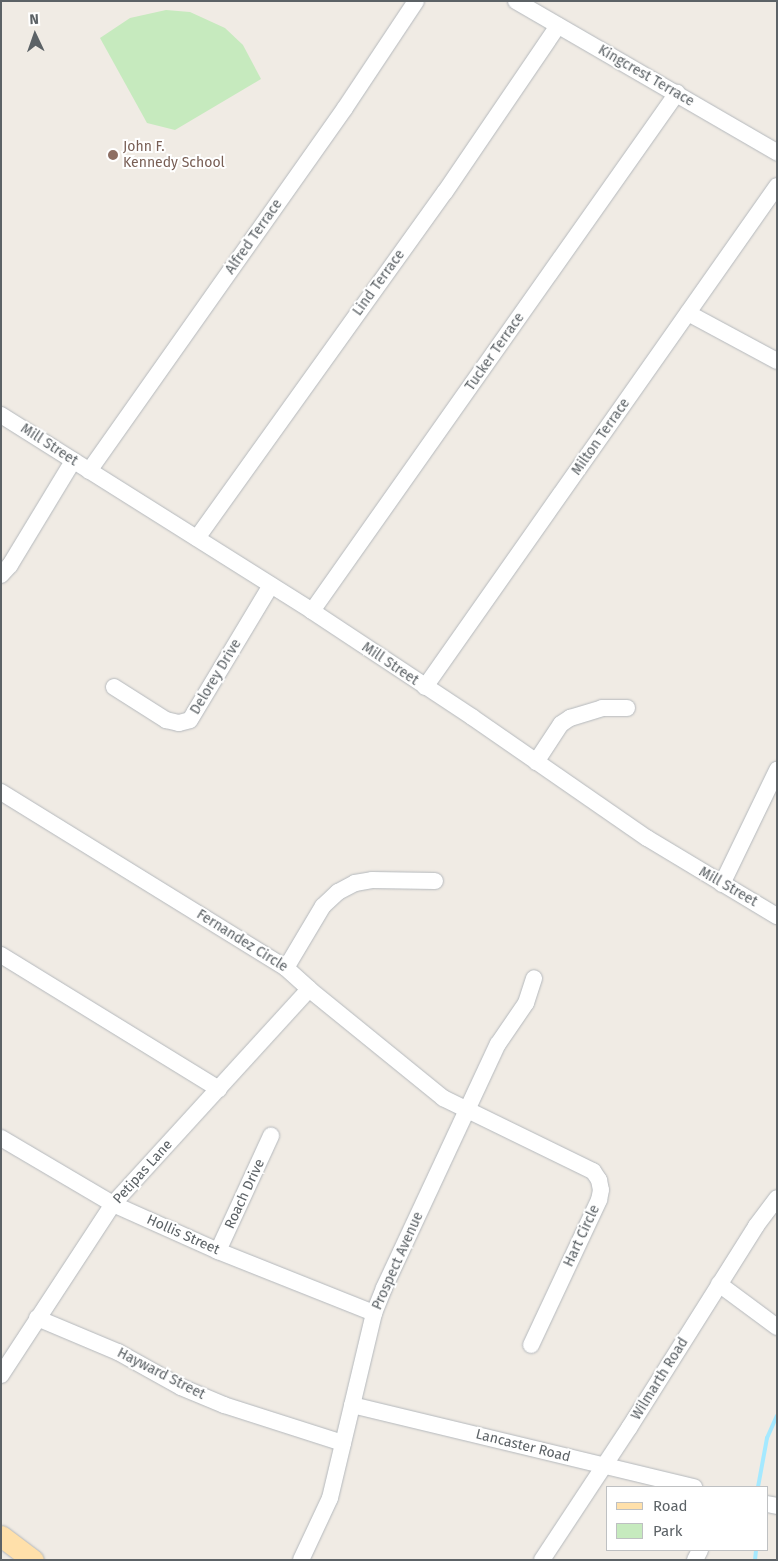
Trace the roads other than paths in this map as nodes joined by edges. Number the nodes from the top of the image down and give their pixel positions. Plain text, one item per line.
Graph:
1 (416, 1) edge
2 (516, 1) edge
3 (558, 26) junction
4 (677, 92) junction
5 (777, 152) edge
6 (777, 186) edge
7 (688, 313) junction
8 (777, 362) edge
9 (1, 414) edge
10 (72, 461) junction
11 (89, 471) junction
12 (197, 538) junction
13 (1, 575) edge
14 (271, 585) junction
15 (312, 612) junction
16 (114, 686) dead end
17 (425, 687) junction
18 (627, 708) dead end
19 (536, 762) junction
20 (777, 770) edge
21 (1, 792) edge
22 (435, 881) dead end
23 (722, 884) junction
24 (777, 916) edge
25 (1, 955) edge
26 (286, 968) junction
27 (534, 978) dead end
28 (309, 989) junction
29 (219, 1089) junction
30 (468, 1112) junction
31 (271, 1136) dead end
32 (1, 1138) edge
33 (777, 1198) edge
34 (113, 1204) junction
35 (218, 1251) junction
36 (719, 1284) junction
37 (374, 1313) junction
38 (37, 1318) junction
39 (777, 1327) edge
40 (532, 1345) dead end
41 (1, 1375) edge
42 (352, 1405) junction
43 (343, 1443) junction
44 (604, 1466) junction
45 (690, 1486) edge
46 (1, 1536) edge
47 (33, 1560) edge
48 (301, 1560) edge
49 (542, 1560) edge

1 - 11 street, Alfred Terrace
2 - 3 street, Kingcrest Terrace
3 - 4 street, Kingcrest Terrace
3 - 12 street, Lind Terrace
4 - 5 street, Kingcrest Terrace
4 - 15 street, Tucker Terrace
6 - 7 street, Milton Terrace
7 - 8 street
7 - 17 street, Milton Terrace
9 - 10 street, Mill Street
10 - 11 street, Mill Street
10 - 13 street
11 - 12 street, Mill Street
12 - 14 street, Mill Street
14 - 15 street, Mill Street
14 - 16 street, Delorey Drive
15 - 17 street, Mill Street
17 - 19 street, Mill Street
18 - 19 street
19 - 23 street, Mill Street
20 - 23 street
21 - 26 street, Fernandez Circle
22 - 26 street
23 - 24 street, Mill Street
25 - 29 street
26 - 28 street, Fernandez Circle
27 - 30 street, Prospect Avenue
28 - 29 street, Petipas Lane
28 - 30 street, Fernandez Circle
29 - 34 street, Petipas Lane
30 - 37 street, Prospect Avenue
30 - 40 street, Hart Circle
31 - 35 street, Roach Drive
32 - 34 street, Hollis Street
33 - 36 street, Wilmarth Road
34 - 35 street, Hollis Street
34 - 38 street, Petipas Lane
35 - 37 street, Hollis Street
36 - 39 street
36 - 44 street, Wilmarth Road
37 - 42 street, Prospect Avenue
38 - 41 street, Petipas Lane
38 - 43 street, Hayward Street
42 - 43 street, Prospect Avenue
42 - 44 street, Lancaster Road
43 - 48 street, Prospect Avenue
44 - 45 street, Lancaster Road
44 - 49 street, Wilmarth Road
46 - 47 main road

